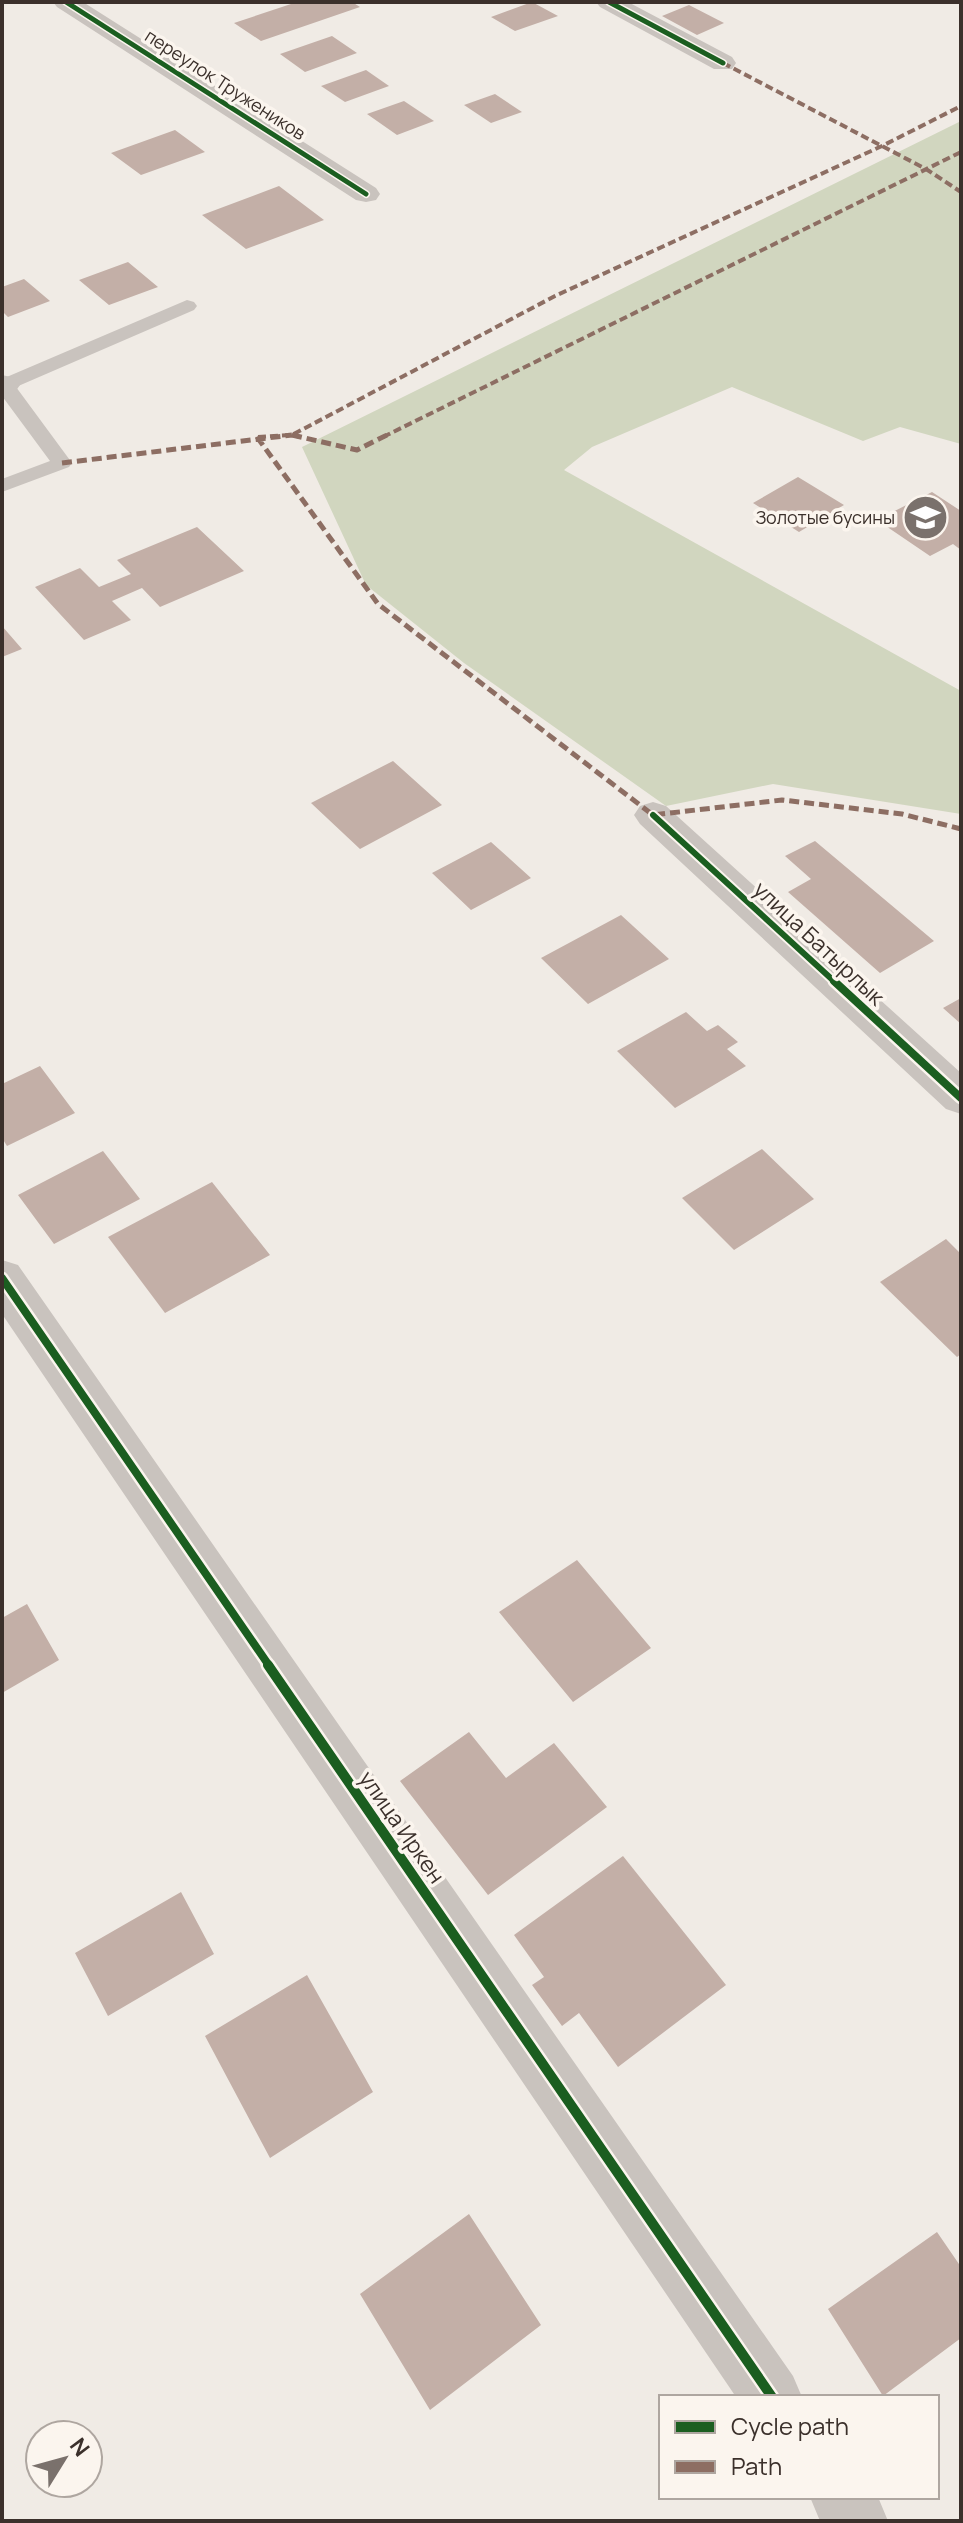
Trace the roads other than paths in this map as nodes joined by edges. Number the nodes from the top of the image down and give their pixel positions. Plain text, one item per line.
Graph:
1 (66, 2) edge
2 (609, 2) edge
3 (723, 63) dead end
4 (366, 194) dead end
5 (187, 306) dead end
6 (3, 384) edge
7 (2, 486) edge
8 (653, 815) dead end
9 (961, 1098) edge
10 (2, 1278) edge
11 (771, 2395) edge
12 (842, 2499) edge
13 (857, 2521) edge

1 - 4 street, переулок Тружеников
2 - 3 street
5 - 6 lane
6 - 7 lane
8 - 9 street, улица Батырлык
10 - 11 street, улица Иркен
12 - 13 street

